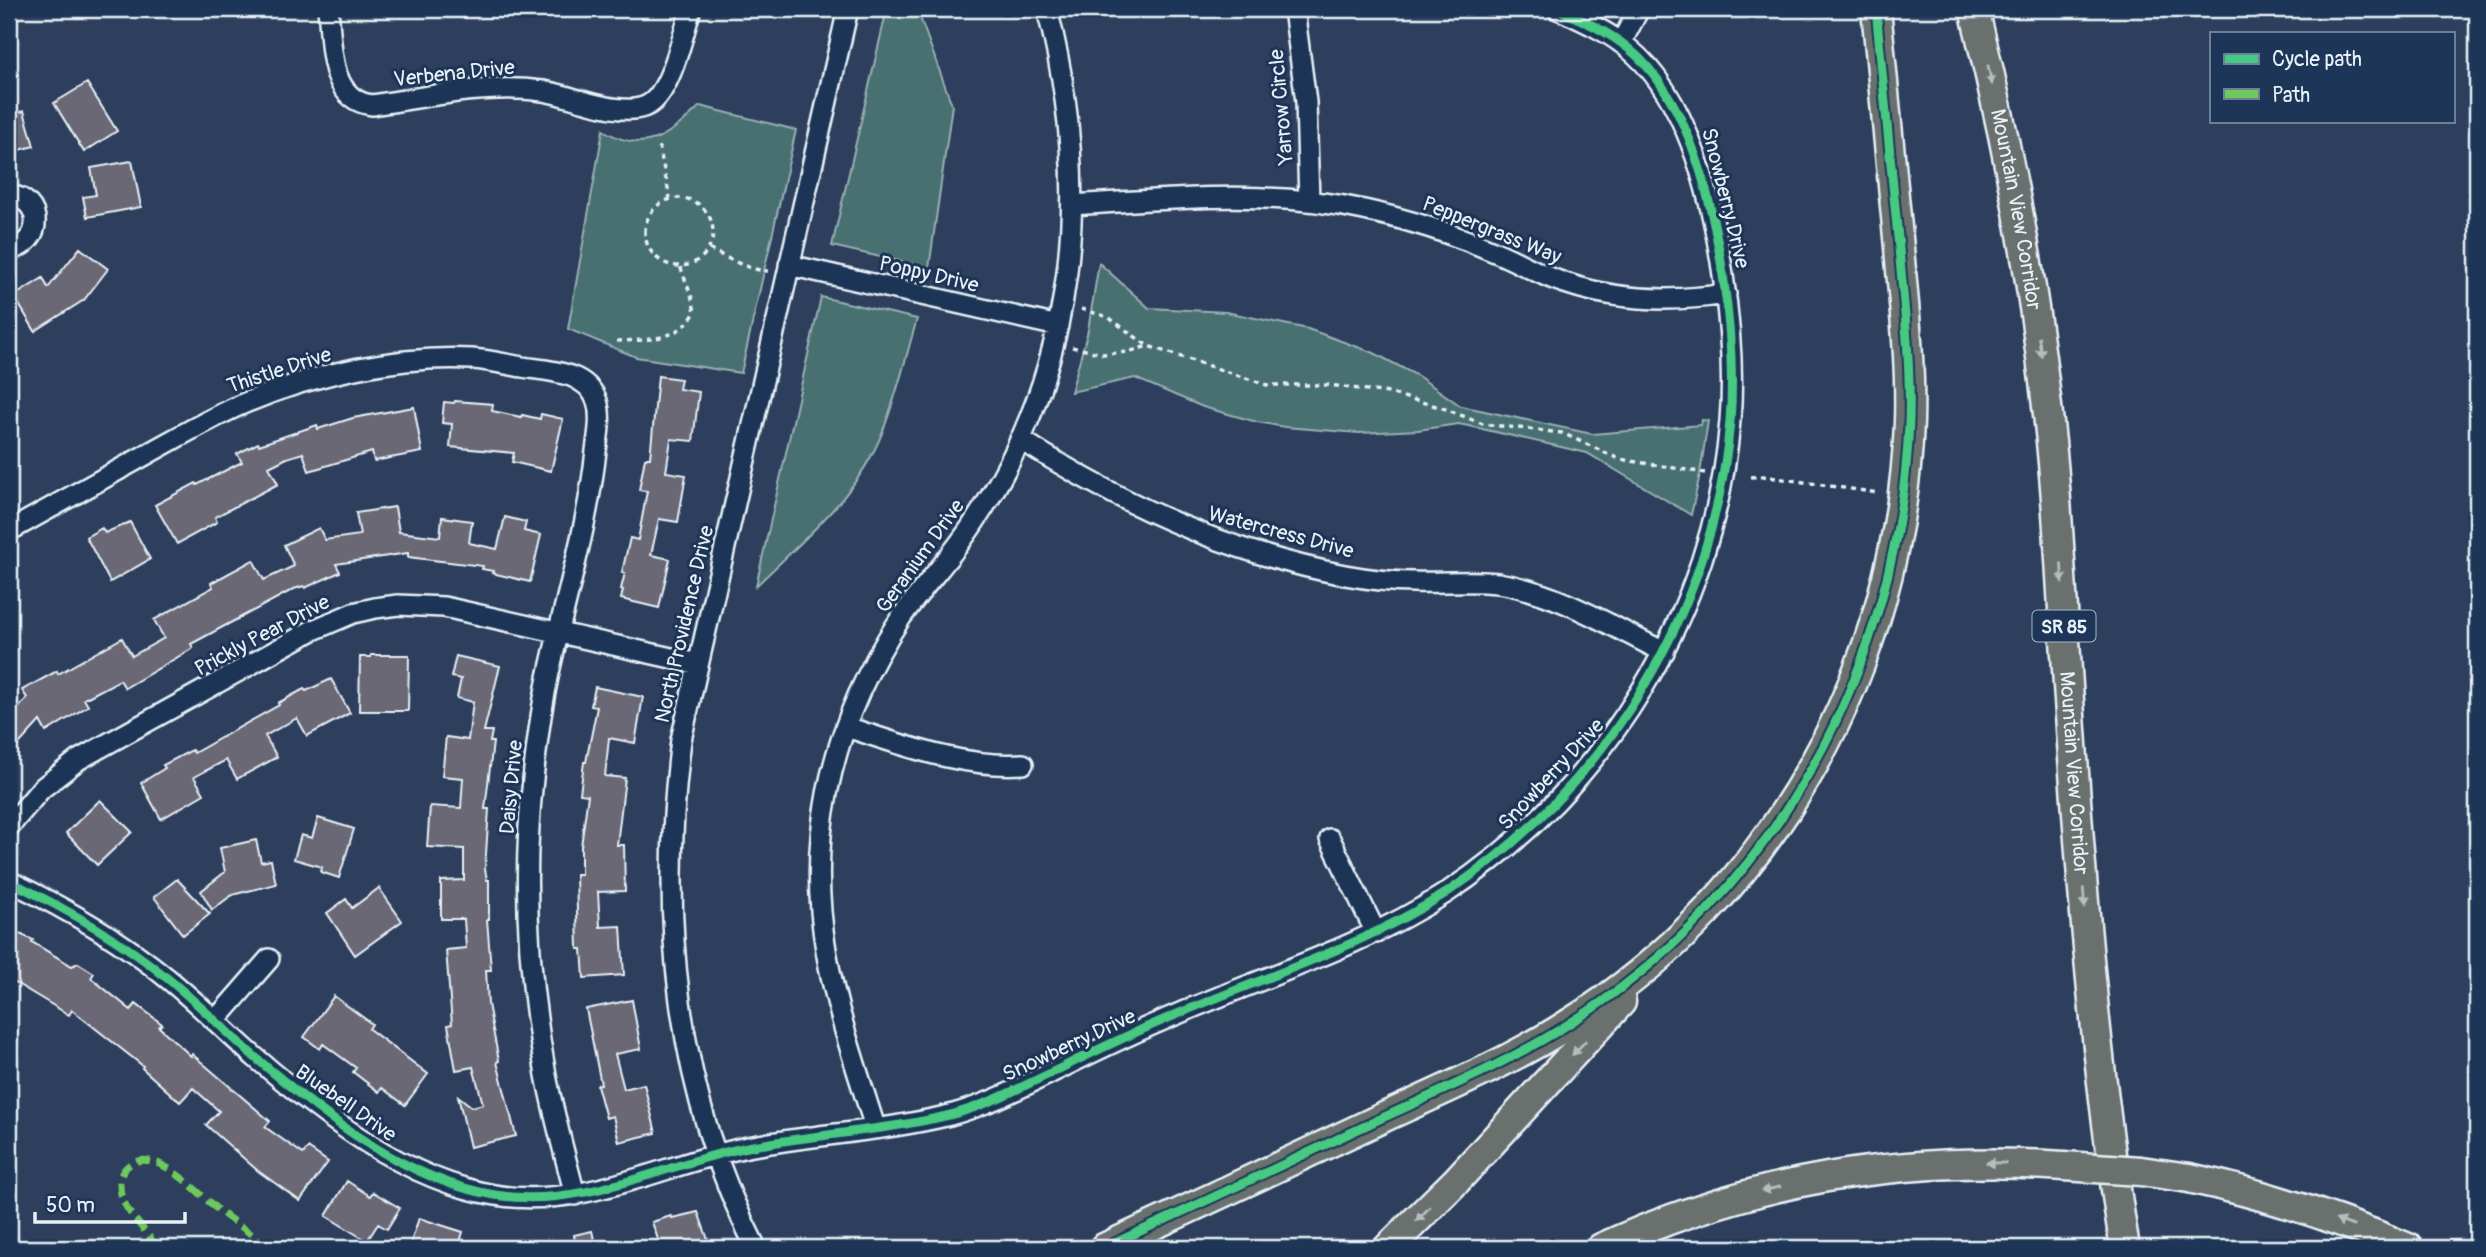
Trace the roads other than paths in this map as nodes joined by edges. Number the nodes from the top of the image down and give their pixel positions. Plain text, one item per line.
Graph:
1 (328, 9) edge
2 (691, 9) edge
3 (848, 9) edge
4 (1047, 9) edge
5 (1294, 9) edge
6 (1558, 9) edge
7 (1639, 9) edge
8 (1876, 9) edge
9 (1974, 9) edge
10 (1621, 43) junction
11 (9, 195) edge
12 (1309, 201) junction
13 (1073, 205) junction
14 (9, 250) edge
15 (789, 265) junction
16 (1726, 294) junction
17 (1058, 326) junction
18 (588, 387) joint
19 (1020, 439) junction
20 (9, 531) edge
21 (559, 633) junction
22 (1664, 652) junction
23 (698, 664) junction
24 (846, 727) junction
25 (1023, 764) dead end
26 (9, 827) edge
27 (1330, 839) dead end
28 (9, 881) edge
29 (1692, 926) junction
30 (1376, 933) junction
31 (269, 959) dead end
32 (215, 1021) junction
33 (875, 1127) junction
34 (715, 1154) junction
35 (575, 1195) junction
36 (756, 1248) edge
37 (1104, 1248) edge
38 (1388, 1248) edge
39 (1601, 1248) edge
40 (2125, 1248) edge
41 (2409, 1248) edge

1 - 2 street, Verbena Drive
3 - 15 street, North Providence Drive
4 - 13 street, Geranium Drive
5 - 12 street, Yarrow Circle
6 - 10 street, Snowberry Drive
7 - 10 street
8 - 29 highway
9 -> 40 highway, Mountain View Corridor / SR 85
10 - 16 street, Snowberry Drive
11 - 14 street
12 - 13 street, Peppergrass Way
12 - 16 street, Peppergrass Way
13 - 17 street, Geranium Drive
15 - 17 street, Poppy Drive
15 - 23 street, North Providence Drive
16 - 22 street, Snowberry Drive
17 - 19 street, Geranium Drive
18 - 20 street, Thistle Drive
18 - 21 street, Daisy Drive
19 - 22 street, Watercress Drive
19 - 24 street, Geranium Drive
21 - 23 street, Prickly Pear Drive
21 - 26 street, Prickly Pear Drive
21 - 35 street, Daisy Drive
22 - 30 street, Snowberry Drive
23 - 34 street, North Providence Drive
24 - 25 street
24 - 33 street, Geranium Drive
27 - 30 street
28 - 32 street, Bluebell Drive
29 - 37 highway
29 -> 38 highway
30 - 33 street, Snowberry Drive
31 - 32 street
32 - 35 street, Bluebell Drive
33 - 34 street, Snowberry Drive
34 - 35 street, Bluebell Drive
34 - 36 street, North Providence Drive
41 -> 39 highway, bridge

